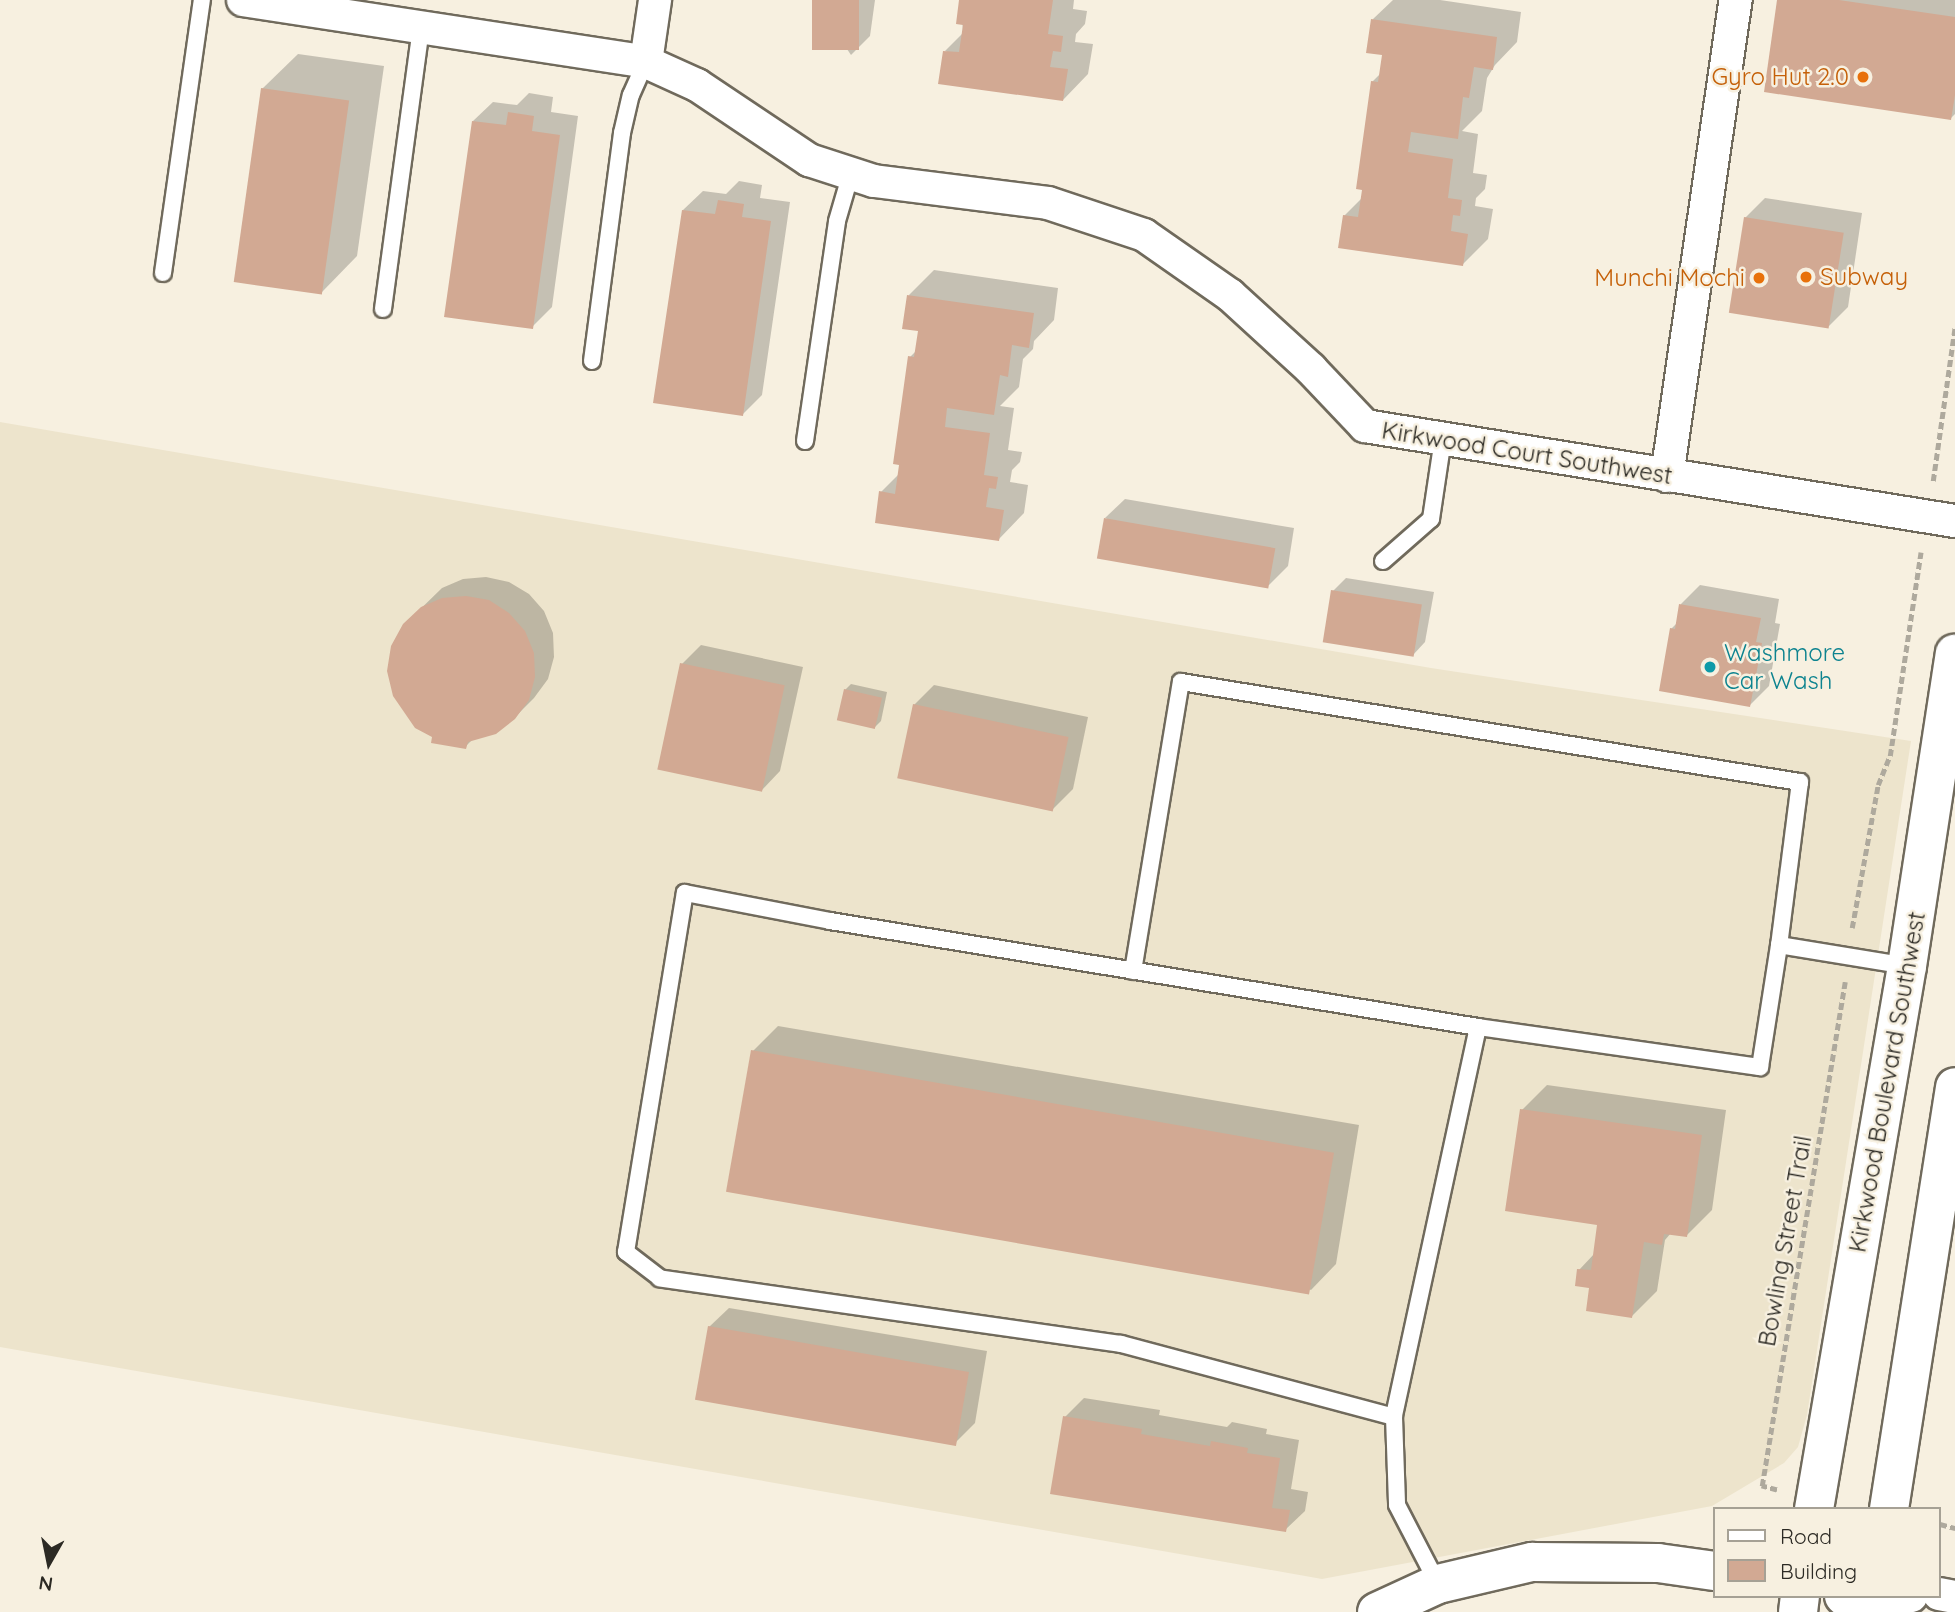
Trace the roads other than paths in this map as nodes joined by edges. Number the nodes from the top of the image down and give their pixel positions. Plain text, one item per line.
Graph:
1 (202, 0) edge
2 (243, 0) edge
3 (655, 0) edge
4 (1736, 0) edge
5 (421, 28) junction
6 (646, 62) junction
7 (851, 173) junction
8 (163, 273) dead end
9 (383, 309) dead end
10 (592, 361) dead end
11 (1443, 439) junction
12 (805, 441) dead end
13 (1667, 477) junction
14 (1955, 522) edge
15 (1383, 561) dead end
16 (1955, 654) edge
17 (1779, 946) junction
18 (1907, 966) junction
19 (1133, 971) junction
20 (1478, 1027) junction
21 (1955, 1087) edge
22 (1394, 1418) junction
23 (1814, 1507) edge
24 (1889, 1507) edge
25 (1714, 1571) edge
26 (1438, 1584) junction
27 (1377, 1612) edge

1 - 8 lane
2 - 5 street, Kirkwood Court Southwest
3 - 6 street
4 - 13 street
5 - 6 street, Kirkwood Court Southwest
5 - 9 lane
6 - 7 street, Kirkwood Court Southwest
6 - 10 lane
7 - 11 street, Kirkwood Court Southwest
7 - 12 lane
11 - 13 street, Kirkwood Court Southwest
11 - 15 lane
13 - 14 street, Kirkwood Court Southwest
16 - 18 main road, Kirkwood Boulevard Southwest
17 - 18 lane
17 - 19 lane
17 - 20 lane
18 - 23 main road, Kirkwood Boulevard Southwest
19 - 20 lane
19 - 22 lane
20 - 22 lane
21 - 24 main road
22 - 26 lane
25 - 26 main road
26 - 27 main road

